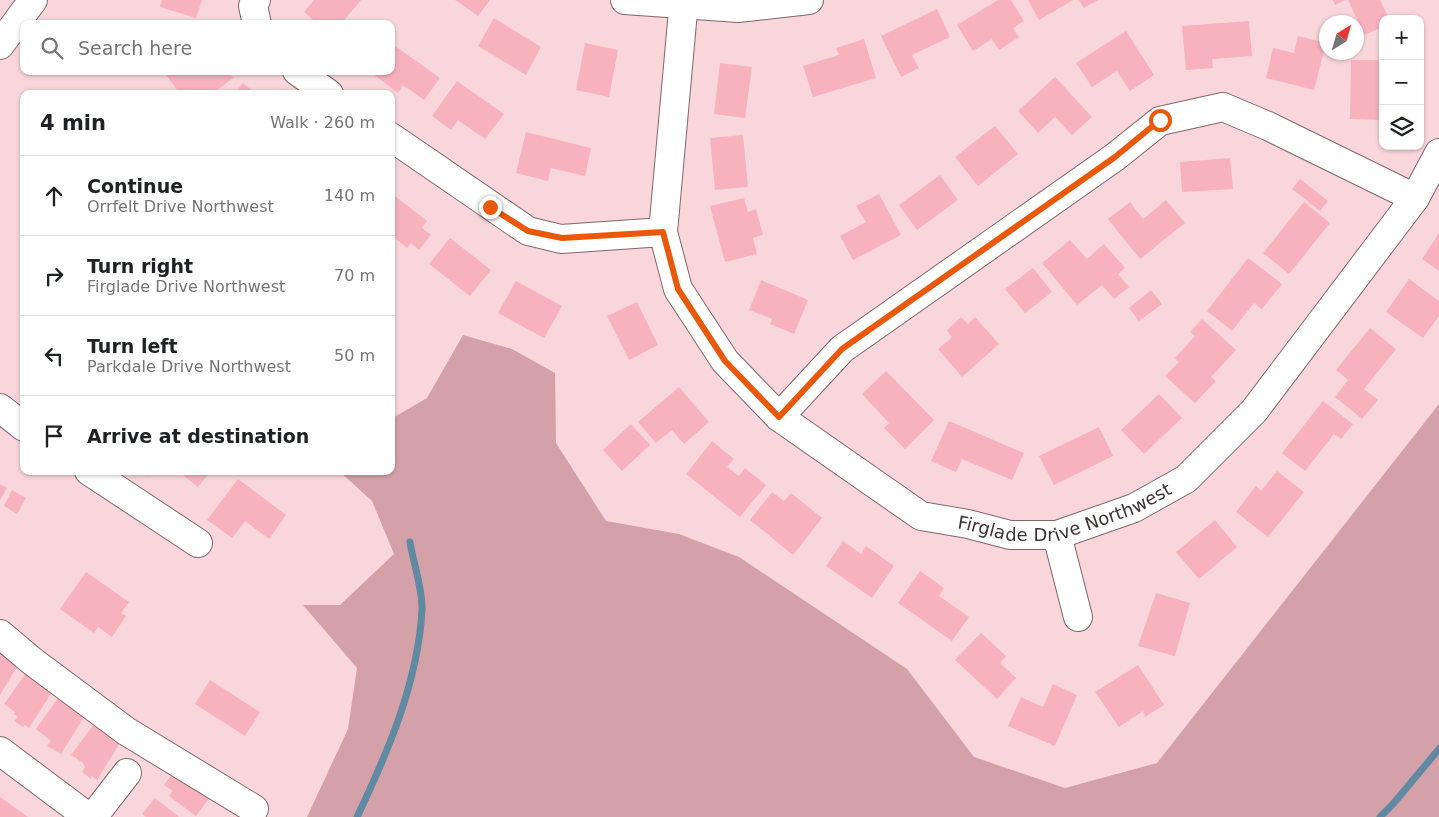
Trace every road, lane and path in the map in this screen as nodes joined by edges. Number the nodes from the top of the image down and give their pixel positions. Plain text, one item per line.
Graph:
1 (33, 0) edge
2 (256, 0) edge
3 (624, 0) edge
4 (809, 0) edge
5 (684, 1) edge
6 (255, 20) edge
7 (0, 45) edge
8 (303, 75) edge
9 (323, 90) edge
10 (395, 141) edge
11 (1439, 153) edge
12 (1415, 198) junction
13 (663, 232) junction
14 (0, 408) edge
15 (779, 417) junction
16 (20, 424) edge
17 (95, 475) edge
18 (1057, 536) junction
19 (198, 543) dead end
20 (1078, 618) dead end
21 (0, 634) edge
22 (0, 751) edge
23 (127, 773) dead end
24 (254, 809) dead end
25 (88, 817) edge
26 (94, 817) edge

1 - 7 street
2 - 6 street
3 - 5 street
4 - 5 street
5 - 13 street, Firglade Drive Northwest
8 - 9 street
10 - 13 street
11 - 12 street, Firglade Drive Northwest
12 - 15 street
12 - 18 street, Firglade Drive Northwest
13 - 15 street, Firglade Drive Northwest
14 - 16 street
15 - 18 street, Firglade Drive Northwest
17 - 19 street
18 - 20 street
21 - 24 street
22 - 25 street
23 - 26 street

